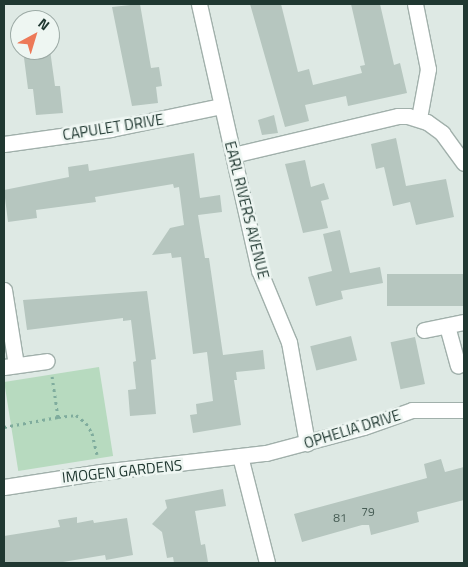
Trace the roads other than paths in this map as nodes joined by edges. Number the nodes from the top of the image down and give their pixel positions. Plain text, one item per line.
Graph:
1 (199, 4) edge
2 (416, 4) edge
3 (221, 106) junction
4 (419, 118) junction
5 (5, 139) edge
6 (233, 155) junction
7 (464, 163) edge
8 (4, 290) edge
9 (464, 322) edge
10 (447, 326) junction
11 (424, 330) dead end
12 (49, 364) road end
13 (10, 366) edge
14 (458, 366) dead end
15 (464, 410) edge
16 (307, 443) junction
17 (240, 456) junction
18 (4, 487) edge
19 (267, 563) edge

1 - 3 street, EARL RIVERS AVENUE
2 - 4 street
3 - 5 street, CAPULET DRIVE
3 - 6 street, EARL RIVERS AVENUE
4 - 6 street
4 - 7 street
6 - 16 street, EARL RIVERS AVENUE
8 - 13 street
9 - 10 street
10 - 11 street
10 - 14 street
12 - 13 street
15 - 16 street, OPHELIA DRIVE
16 - 17 street, OPHELIA DRIVE
17 - 18 street, IMOGEN GARDENS
17 - 19 street

